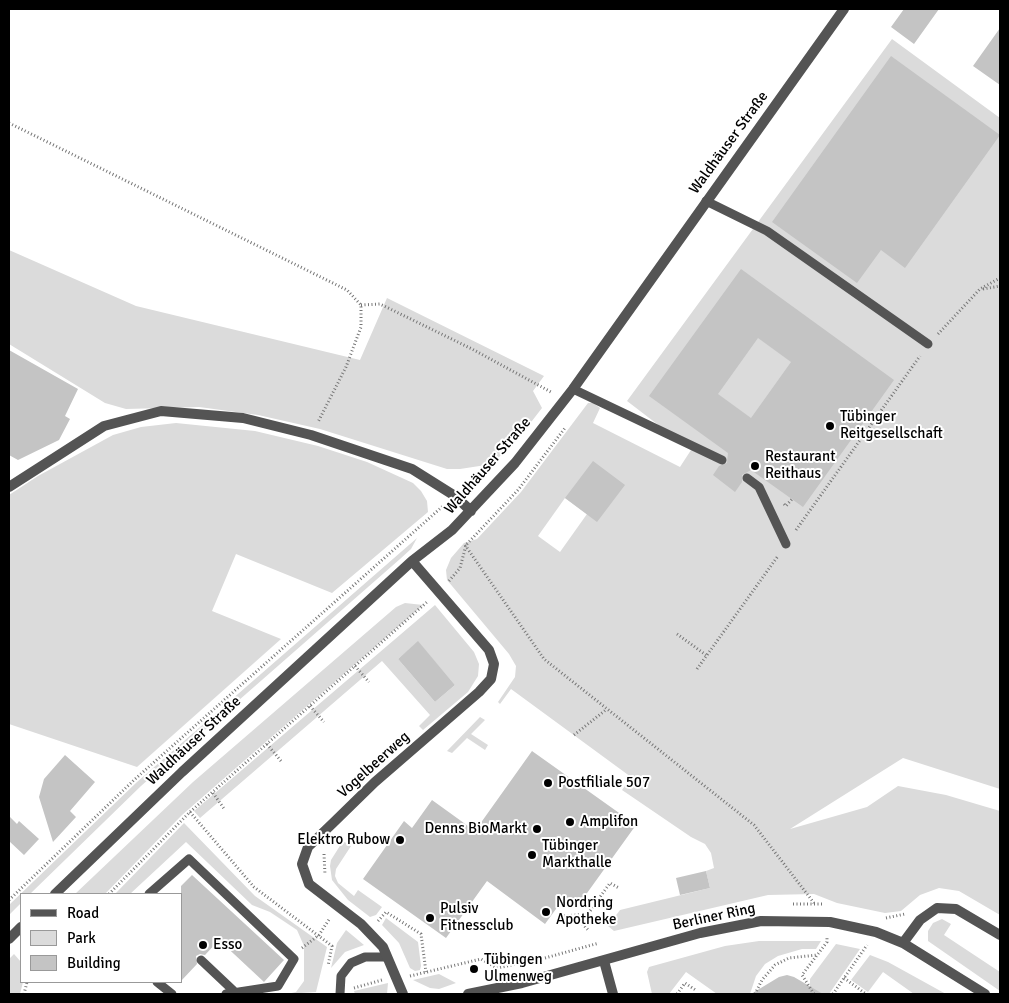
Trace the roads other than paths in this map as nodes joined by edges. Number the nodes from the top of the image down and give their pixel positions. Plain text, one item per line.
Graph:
1 (844, 9) edge
2 (706, 201) junction
3 (928, 344) road end
4 (573, 389) junction
5 (722, 460) dead end
6 (747, 478) dead end
7 (9, 487) edge
8 (471, 511) junction
9 (786, 544) road end
10 (412, 561) junction
11 (57, 893) edge
12 (150, 893) edge
13 (20, 928) edge
14 (1000, 935) edge
15 (9, 939) edge
16 (903, 943) junction
17 (387, 957) junction
18 (201, 960) dead end
19 (604, 961) junction
20 (159, 983) edge
21 (236, 993) edge
22 (172, 994) edge
23 (226, 994) edge
24 (340, 994) edge
25 (403, 994) edge
26 (468, 994) edge
27 (613, 994) edge
28 (985, 994) edge

1 - 2 street, Waldhäuser Straße
2 - 3 lane
2 - 4 street, Waldhäuser Straße
4 - 5 lane
4 - 8 street, Waldhäuser Straße
6 - 9 lane
7 - 8 street
8 - 10 street, Waldhäuser Straße
10 - 11 street, Waldhäuser Straße
10 - 17 street, Vogelbeerweg
12 - 21 lane
13 - 15 street
14 - 16 street
16 - 19 street, Berliner Ring
16 - 28 street, Berliner Ring
17 - 24 lane
17 - 25 street, Vogelbeerweg
18 - 21 lane
19 - 26 street, Berliner Ring
19 - 27 street
20 - 22 lane
21 - 23 lane

